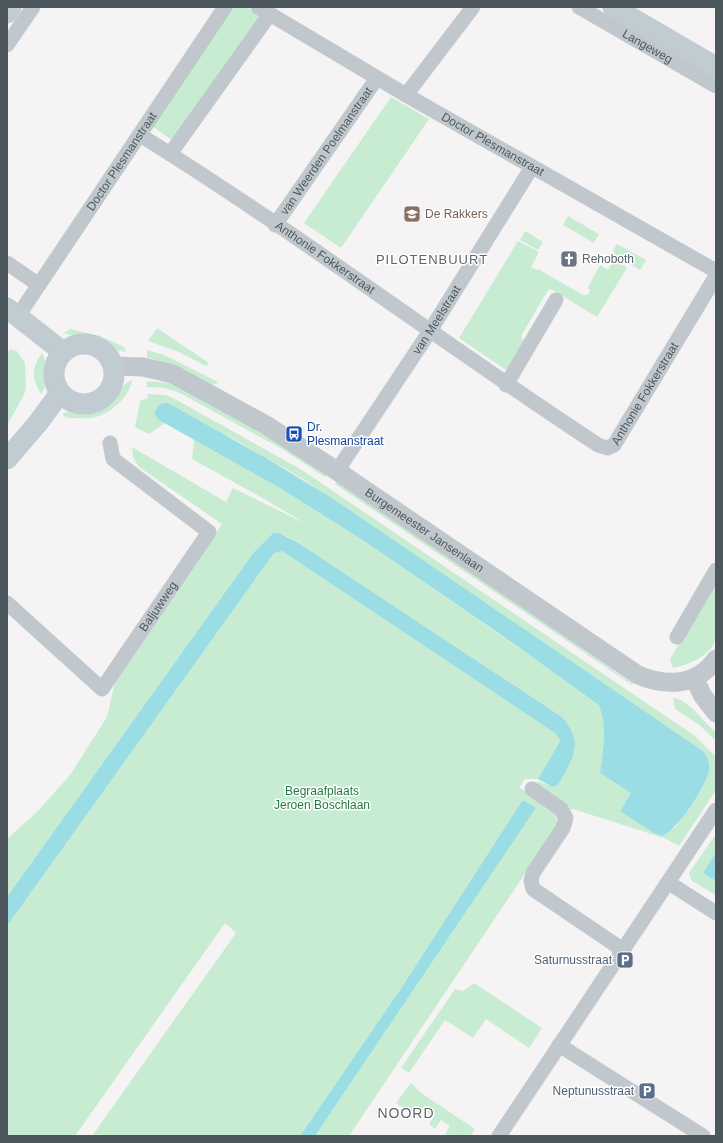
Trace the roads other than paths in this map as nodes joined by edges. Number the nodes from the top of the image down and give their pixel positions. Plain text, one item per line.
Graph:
1 (11, 7) edge
2 (33, 7) edge
3 (225, 7) edge
4 (473, 7) edge
5 (579, 7) edge
6 (613, 7) edge
7 (264, 11) edge
8 (7, 13) edge
9 (7, 45) edge
10 (716, 67) edge
11 (377, 78) junction
12 (716, 86) edge
13 (406, 95) junction
14 (140, 135) junction
15 (170, 154) junction
16 (532, 167) junction
17 (275, 225) junction
18 (7, 263) edge
19 (716, 271) edge
20 (716, 276) edge
21 (39, 285) junction
22 (556, 300) dead end
23 (13, 312) edge
24 (430, 331) junction
25 (63, 352) junction
26 (112, 366) junction
27 (506, 384) junction
28 (60, 393) junction
29 (110, 443) dead end
30 (7, 459) edge
31 (337, 471) junction
32 (716, 570) edge
33 (7, 604) edge
34 (676, 637) dead end
35 (716, 659) edge
36 (694, 678) junction
37 (716, 713) edge
38 (532, 789) dead end
39 (715, 815) edge
40 (668, 883) junction
41 (716, 913) edge
42 (623, 950) junction
43 (559, 1045) junction
44 (500, 1136) edge
45 (703, 1136) edge

1 - 8 main road
2 - 9 street
3 - 14 street, Doctor Plesmanstraat
4 - 13 street
5 - 12 street, Langeweg
6 - 10 main road, Langeweg
7 - 11 street, Doctor Plesmanstraat
7 - 15 street, Doctor Plesmanstraat
11 - 13 street, Doctor Plesmanstraat
11 - 17 street, van Weerden Poelmanstraat
13 - 16 street, Doctor Plesmanstraat
14 - 15 street, Anthonie Fokkerstraat
14 - 21 street, Doctor Plesmanstraat
15 - 17 street, Anthonie Fokkerstraat
16 - 19 street, Doctor Plesmanstraat
16 - 24 street, van Meelstraat
17 - 24 street, Anthonie Fokkerstraat
18 - 21 street
20 - 27 street, Anthonie Fokkerstraat
21 - 23 street, Doctor Plesmanstraat
22 - 27 street
23 - 25 main road
24 - 27 street, Anthonie Fokkerstraat
24 - 31 street, van Meelstraat
25 - 26 main road
25 - 28 main road
26 - 28 main road
26 - 31 street, Burgemeester Jansenlaan
28 - 30 main road
29 - 33 street, Baljuwweg
31 - 36 street, Burgemeester Jansenlaan
32 - 34 street
35 - 36 street
36 - 37 street
38 - 42 street
39 - 40 street
40 - 41 street
40 - 42 street
42 - 43 street
43 - 44 street
43 - 45 street

